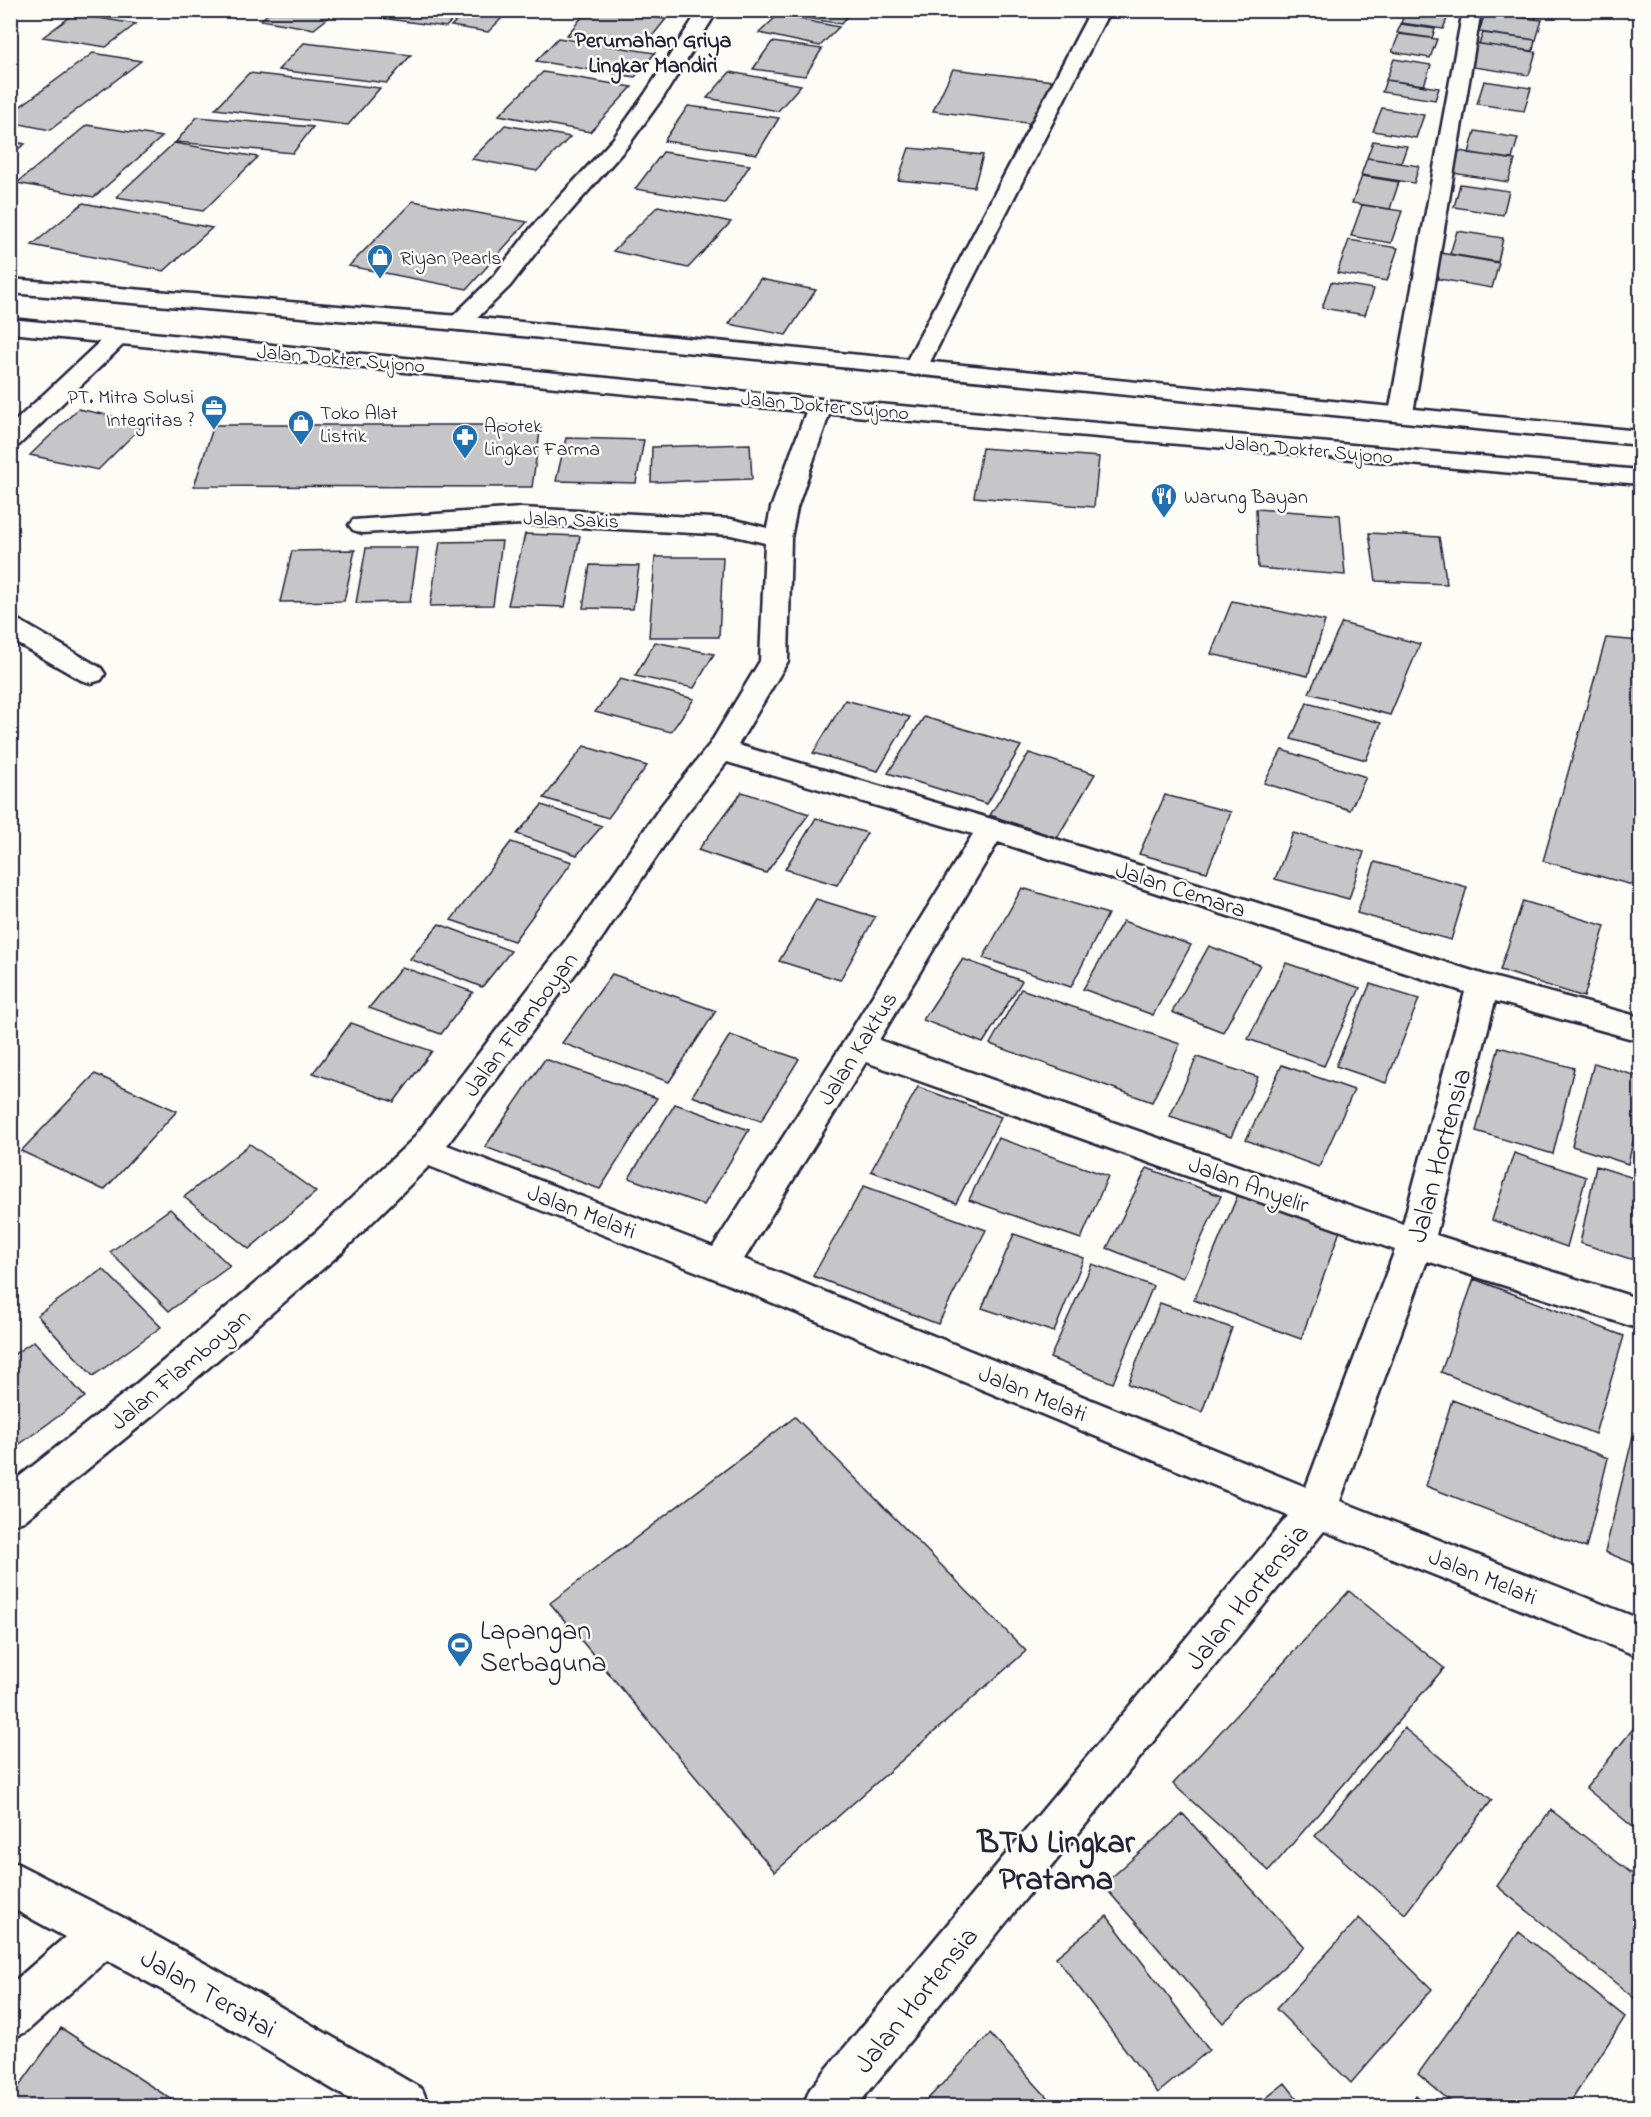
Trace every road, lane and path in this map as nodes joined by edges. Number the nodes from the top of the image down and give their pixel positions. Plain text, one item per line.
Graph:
1 (710, 10) edge
2 (1101, 10) edge
3 (1472, 10) edge
4 (10, 286) edge
5 (459, 323) junction
6 (10, 326) edge
7 (118, 337) junction
8 (915, 368) junction
9 (820, 406) junction
10 (1401, 413) junction
11 (1641, 438) edge
12 (10, 440) edge
13 (1641, 477) edge
14 (781, 523) junction
15 (362, 525) dead end
16 (10, 627) edge
17 (91, 674) dead end
18 (721, 750) junction
19 (991, 829) junction
20 (1484, 986) junction
21 (1641, 1029) edge
22 (859, 1046) junction
23 (424, 1150) junction
24 (1416, 1243) junction
25 (721, 1265) junction
26 (1641, 1314) edge
27 (10, 1508) edge
28 (1317, 1510) junction
29 (1641, 1638) edge
30 (10, 1882) edge
31 (104, 1932) junction
32 (10, 2016) edge
33 (405, 2106) edge
34 (827, 2106) edge

1 - 5 main road
2 - 8 main road
3 - 10 main road
4 - 5 main road
5 - 8 main road
6 - 7 main road, Jalan Dokter Sujono
7 - 9 main road, Jalan Dokter Sujono
7 - 12 main road
8 - 10 main road
9 - 13 main road, Jalan Dokter Sujono
9 - 14 main road, Jalan Flamboyan
10 - 11 main road
14 - 15 main road, Jalan Sakis
14 - 18 main road, Jalan Flamboyan
16 - 17 main road
18 - 19 main road, Jalan Cemara
18 - 23 main road, Jalan Flamboyan
19 - 20 main road, Jalan Cemara
19 - 22 main road, Jalan Kaktus
20 - 21 main road, Jalan Cemara
20 - 24 main road, Jalan Hortensia
22 - 24 main road, Jalan Anyelir
22 - 25 main road, Jalan Kaktus
23 - 25 main road, Jalan Melati
23 - 27 main road, Jalan Flamboyan
24 - 26 main road, Jalan Anyelir
24 - 28 main road, Jalan Hortensia
25 - 28 main road, Jalan Melati
28 - 29 main road, Jalan Melati
28 - 34 main road, Jalan Hortensia
30 - 31 main road, Jalan Teratai
31 - 32 main road
31 - 33 main road, Jalan Teratai

